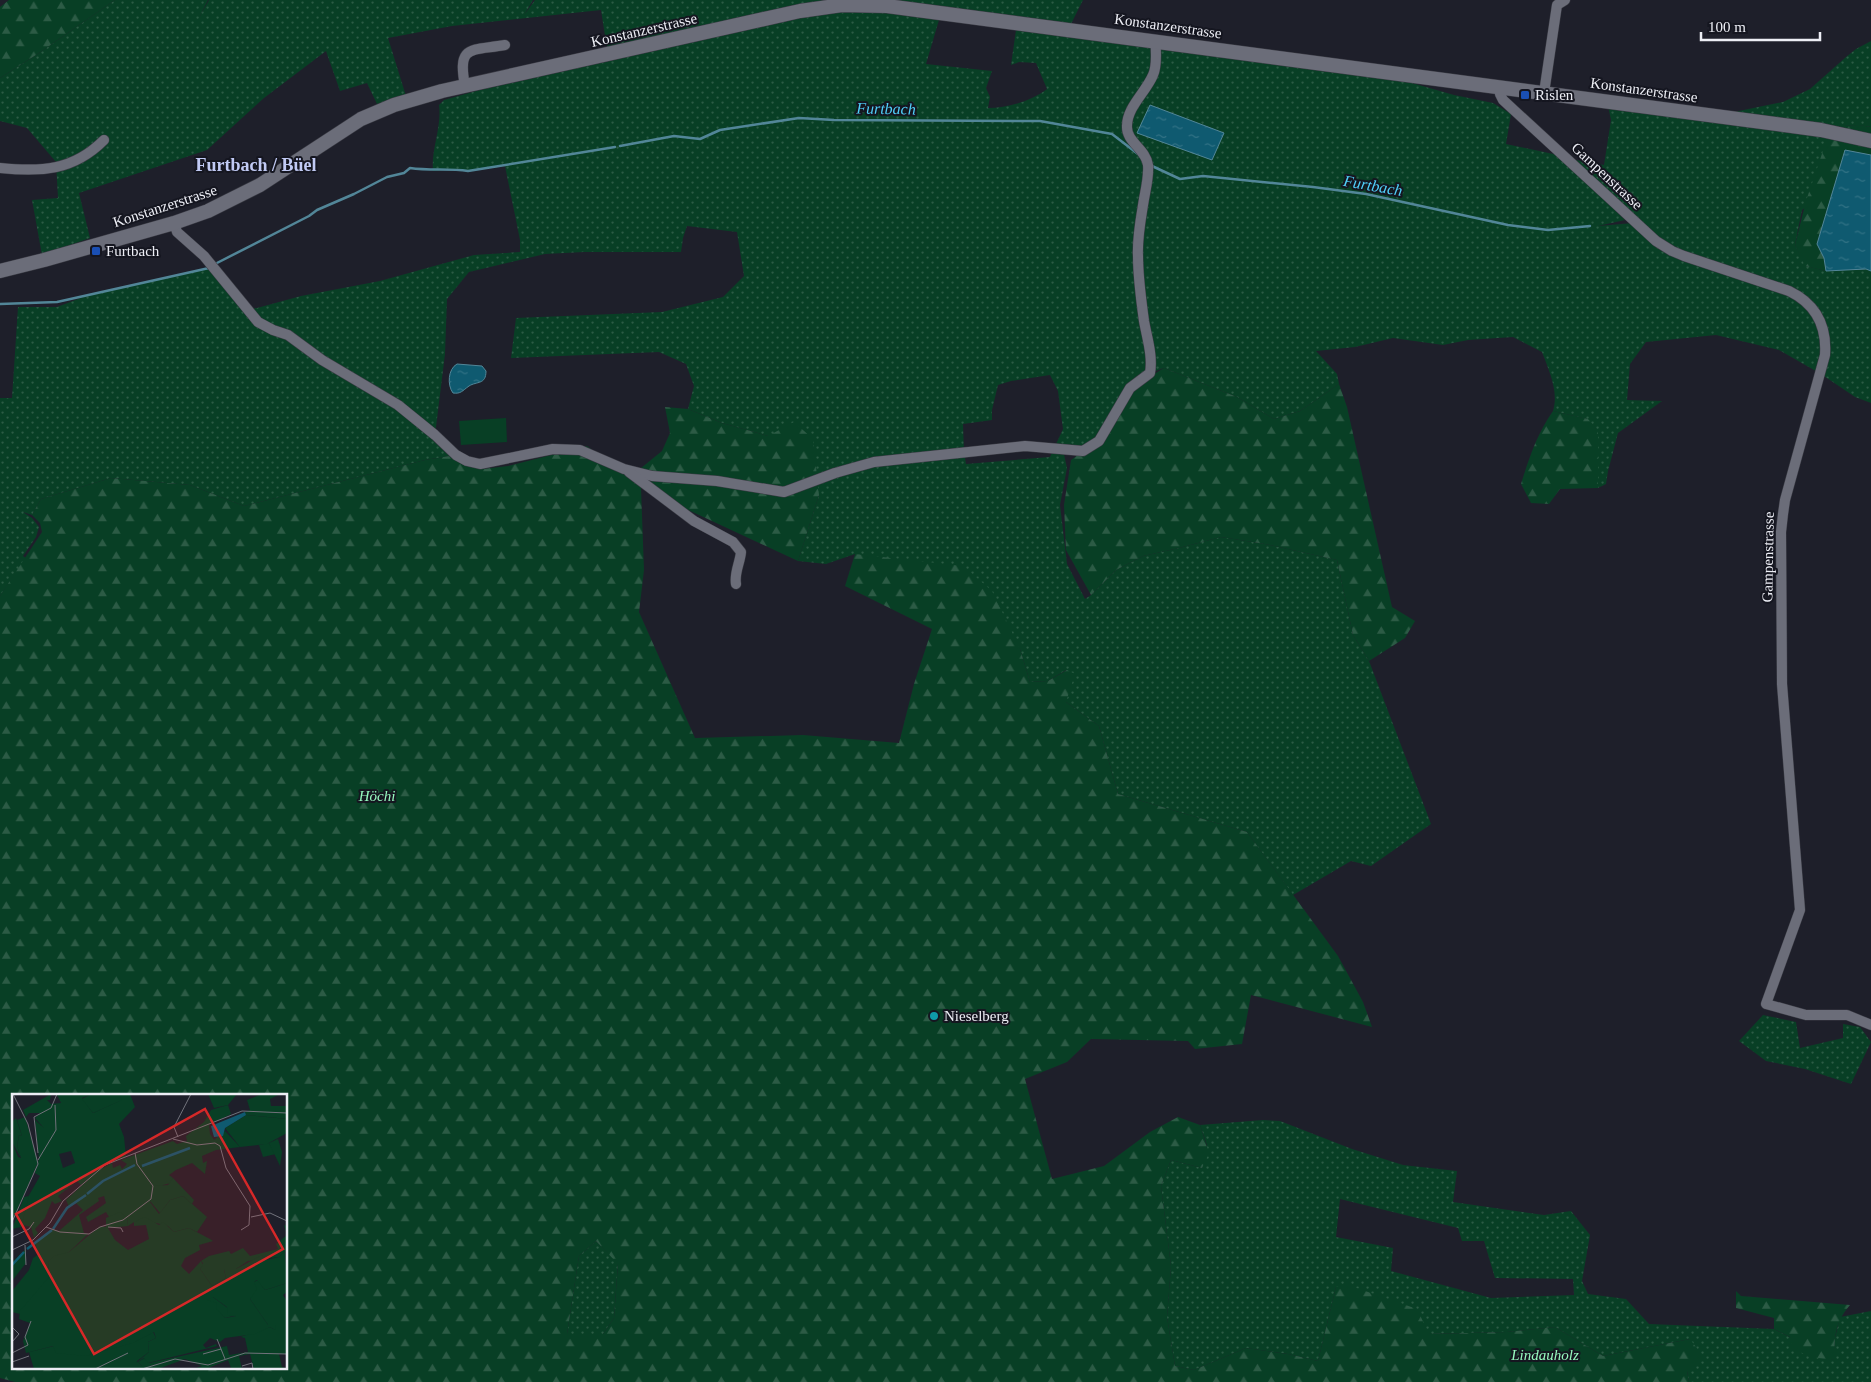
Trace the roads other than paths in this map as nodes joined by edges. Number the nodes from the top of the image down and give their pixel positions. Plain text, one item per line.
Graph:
1 (1565, 0) edge
2 (1156, 41) junction
3 (505, 45) dead end
4 (465, 86) junction
5 (1502, 87) junction
6 (1544, 93) junction
7 (104, 140) dead end
8 (1871, 141) edge
9 (0, 168) edge
10 (174, 223) junction
11 (0, 271) edge
12 (624, 469) junction
13 (736, 584) dead end
14 (1871, 1025) edge

1 - 6 street
2 - 4 main road, Konstanzerstrasse
2 - 5 main road, Konstanzerstrasse
2 - 12 street
3 - 4 street
4 - 10 main road, Konstanzerstrasse
5 - 6 main road, Konstanzerstrasse
5 - 14 street, Gampenstrasse
6 - 8 main road, Konstanzerstrasse
7 - 9 street
10 - 11 main road, Konstanzerstrasse
10 - 12 street
12 - 13 street

